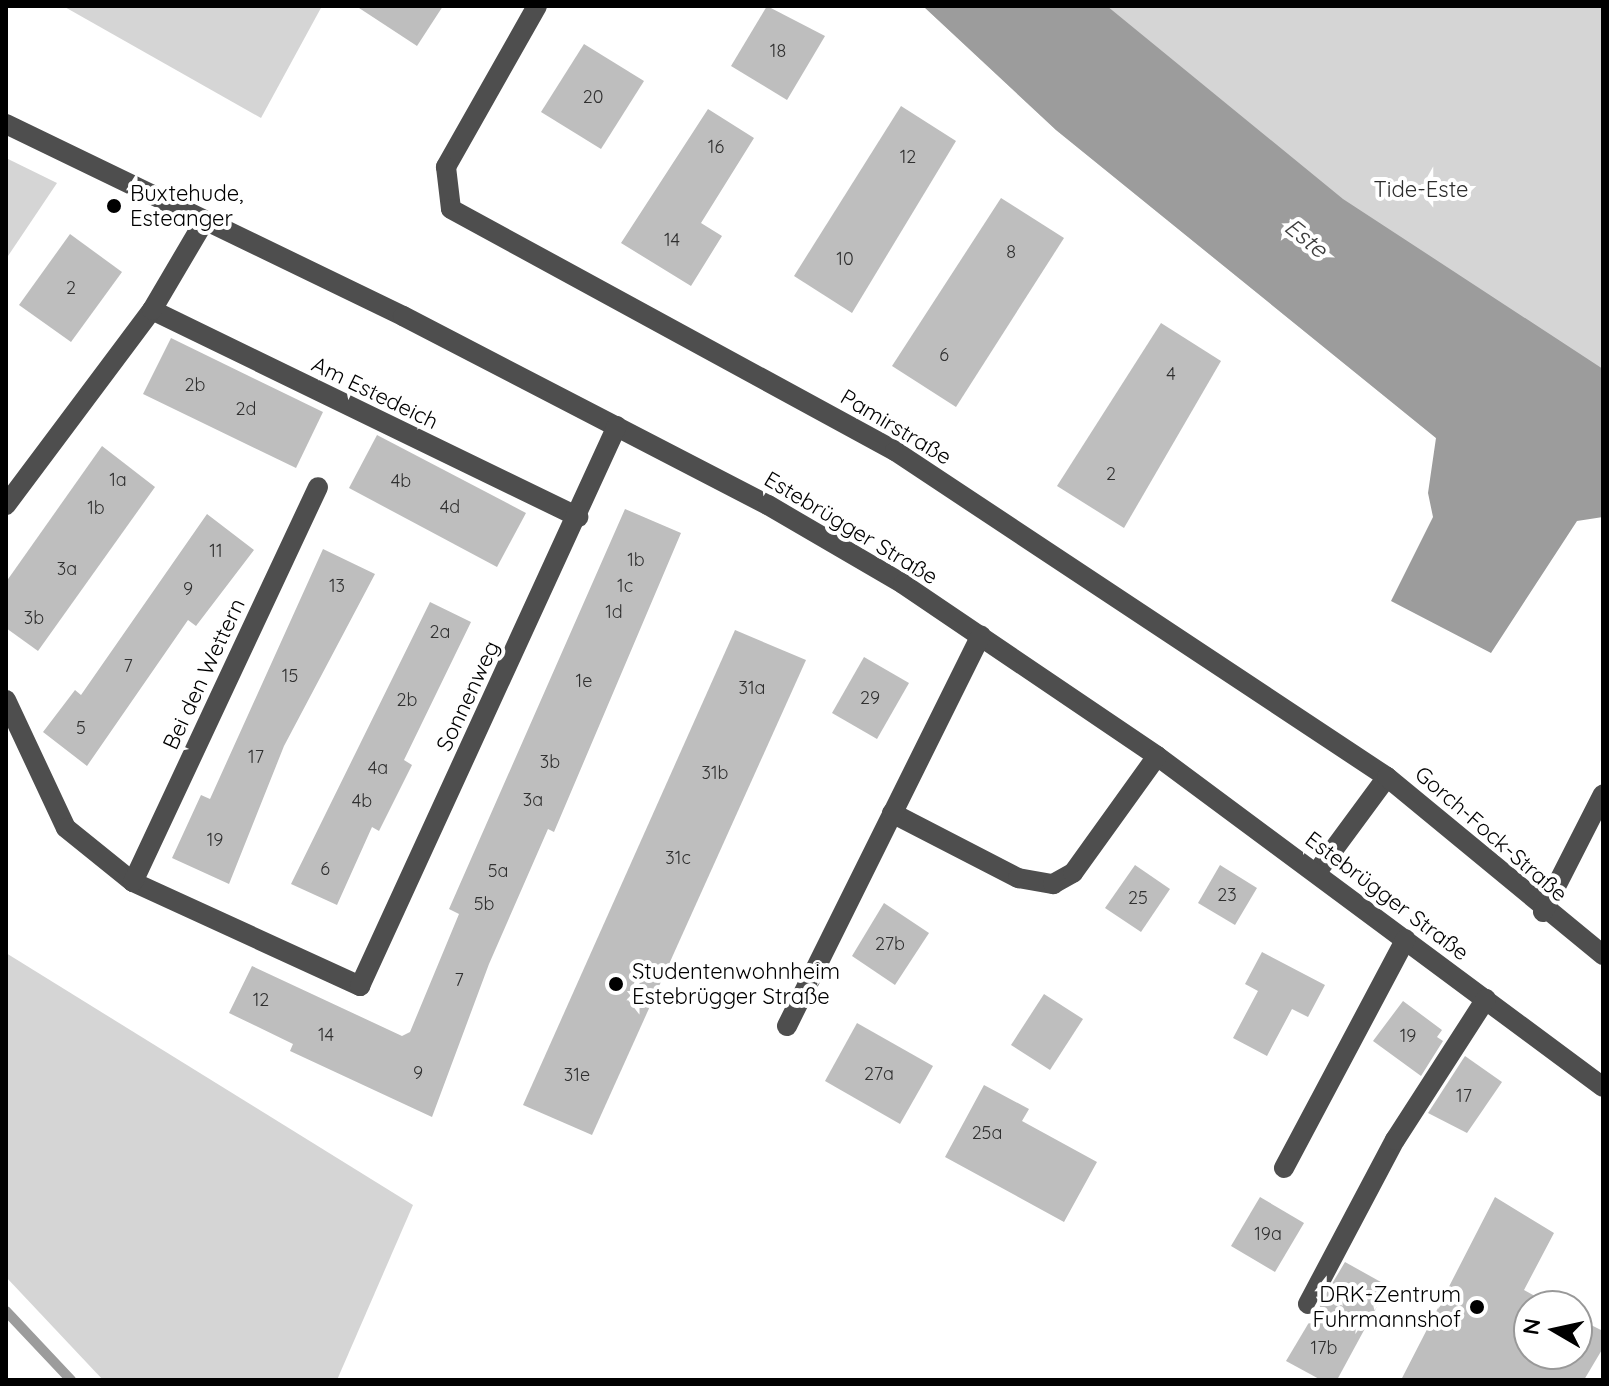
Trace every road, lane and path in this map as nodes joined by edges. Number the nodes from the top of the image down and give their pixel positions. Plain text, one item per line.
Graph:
1 (537, 6) edge
2 (6, 124) edge
3 (205, 220) junction
4 (152, 310) junction
5 (617, 426) junction
6 (318, 487) dead end
7 (6, 505) edge
8 (578, 517) junction
9 (981, 635) junction
10 (6, 700) edge
11 (1157, 756) junction
12 (1387, 777) junction
13 (1603, 794) edge
14 (892, 813) junction
15 (1317, 872) junction
16 (133, 882) junction
17 (1543, 912) junction
18 (1406, 939) junction
19 (1603, 955) edge
20 (1486, 999) junction
21 (787, 1026) dead end
22 (1603, 1087) edge
23 (1284, 1168) dead end
24 (1308, 1304) dead end

1 - 12 street, Pamirstraße
2 - 3 street, Estebrügger Straße
3 - 4 street
3 - 5 street, Estebrügger Straße
4 - 7 street
4 - 8 street, Am Estedeich
5 - 8 street, Sonnenweg
5 - 9 street, Estebrügger Straße
6 - 16 street, Bei den Wettern
8 - 16 street, Sonnenweg
9 - 11 street, Estebrügger Straße
9 - 14 street
10 - 16 street
11 - 14 street
11 - 15 street, Estebrügger Straße
12 - 15 street
12 - 17 street, Gorch-Fock-Straße
13 - 17 street
14 - 21 street
15 - 18 street, Estebrügger Straße
17 - 19 street, Gorch-Fock-Straße
18 - 20 street, Estebrügger Straße
18 - 23 street
20 - 22 street, Estebrügger Straße
20 - 24 street

